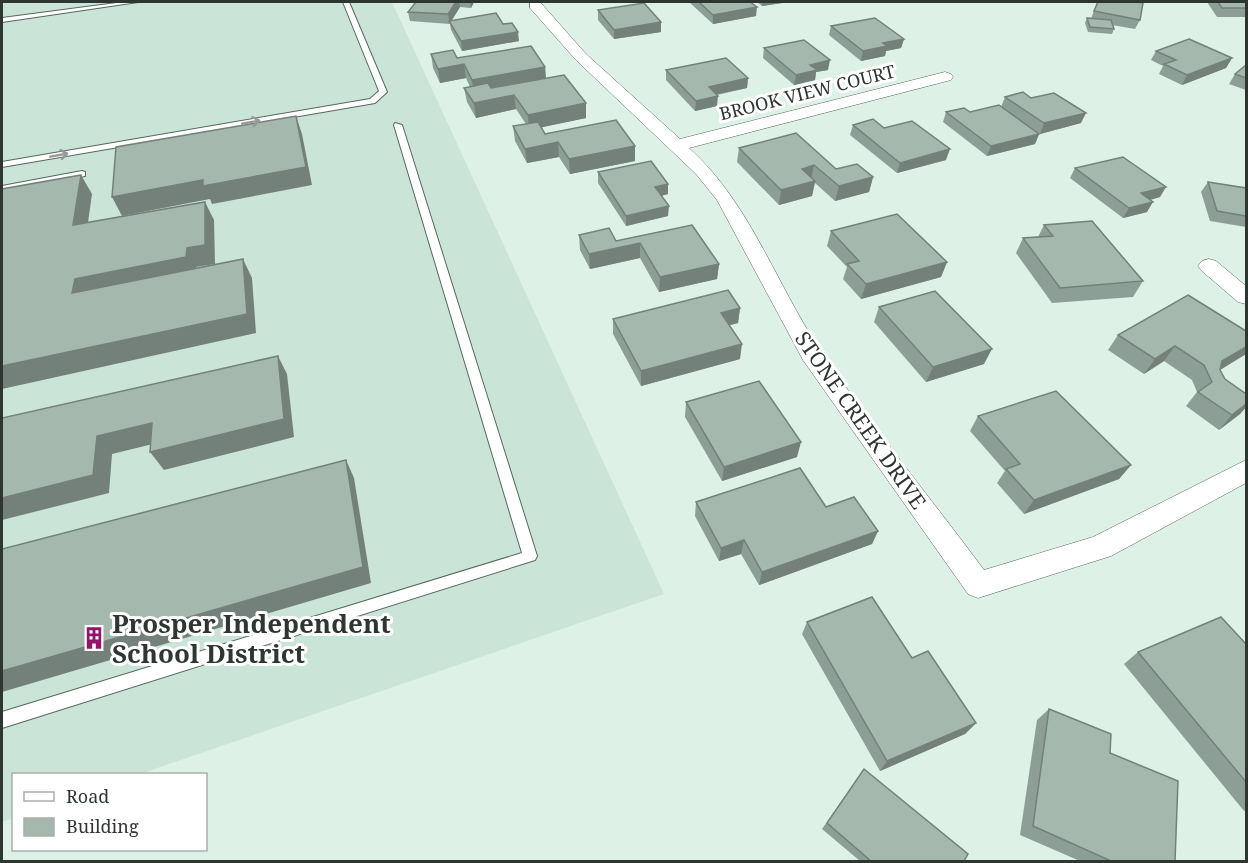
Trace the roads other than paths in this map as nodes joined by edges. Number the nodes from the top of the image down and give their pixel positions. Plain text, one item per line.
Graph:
1 (135, 2) edge
2 (346, 2) edge
3 (546, 4) edge
4 (2, 20) edge
5 (945, 77) dead end
6 (398, 125) dead end
7 (678, 145) junction
8 (2, 165) edge
9 (82, 174) edge
10 (2, 189) edge
11 (1209, 266) dead end
12 (1246, 297) edge
13 (1246, 471) edge
14 (2, 720) edge

1 - 4 lane
8 -> 2 lane
3 - 7 street, STONE CREEK DRIVE
5 - 7 street, BROOK VIEW COURT
6 - 14 lane
7 - 13 street, STONE CREEK DRIVE
9 - 10 lane
11 - 12 street

